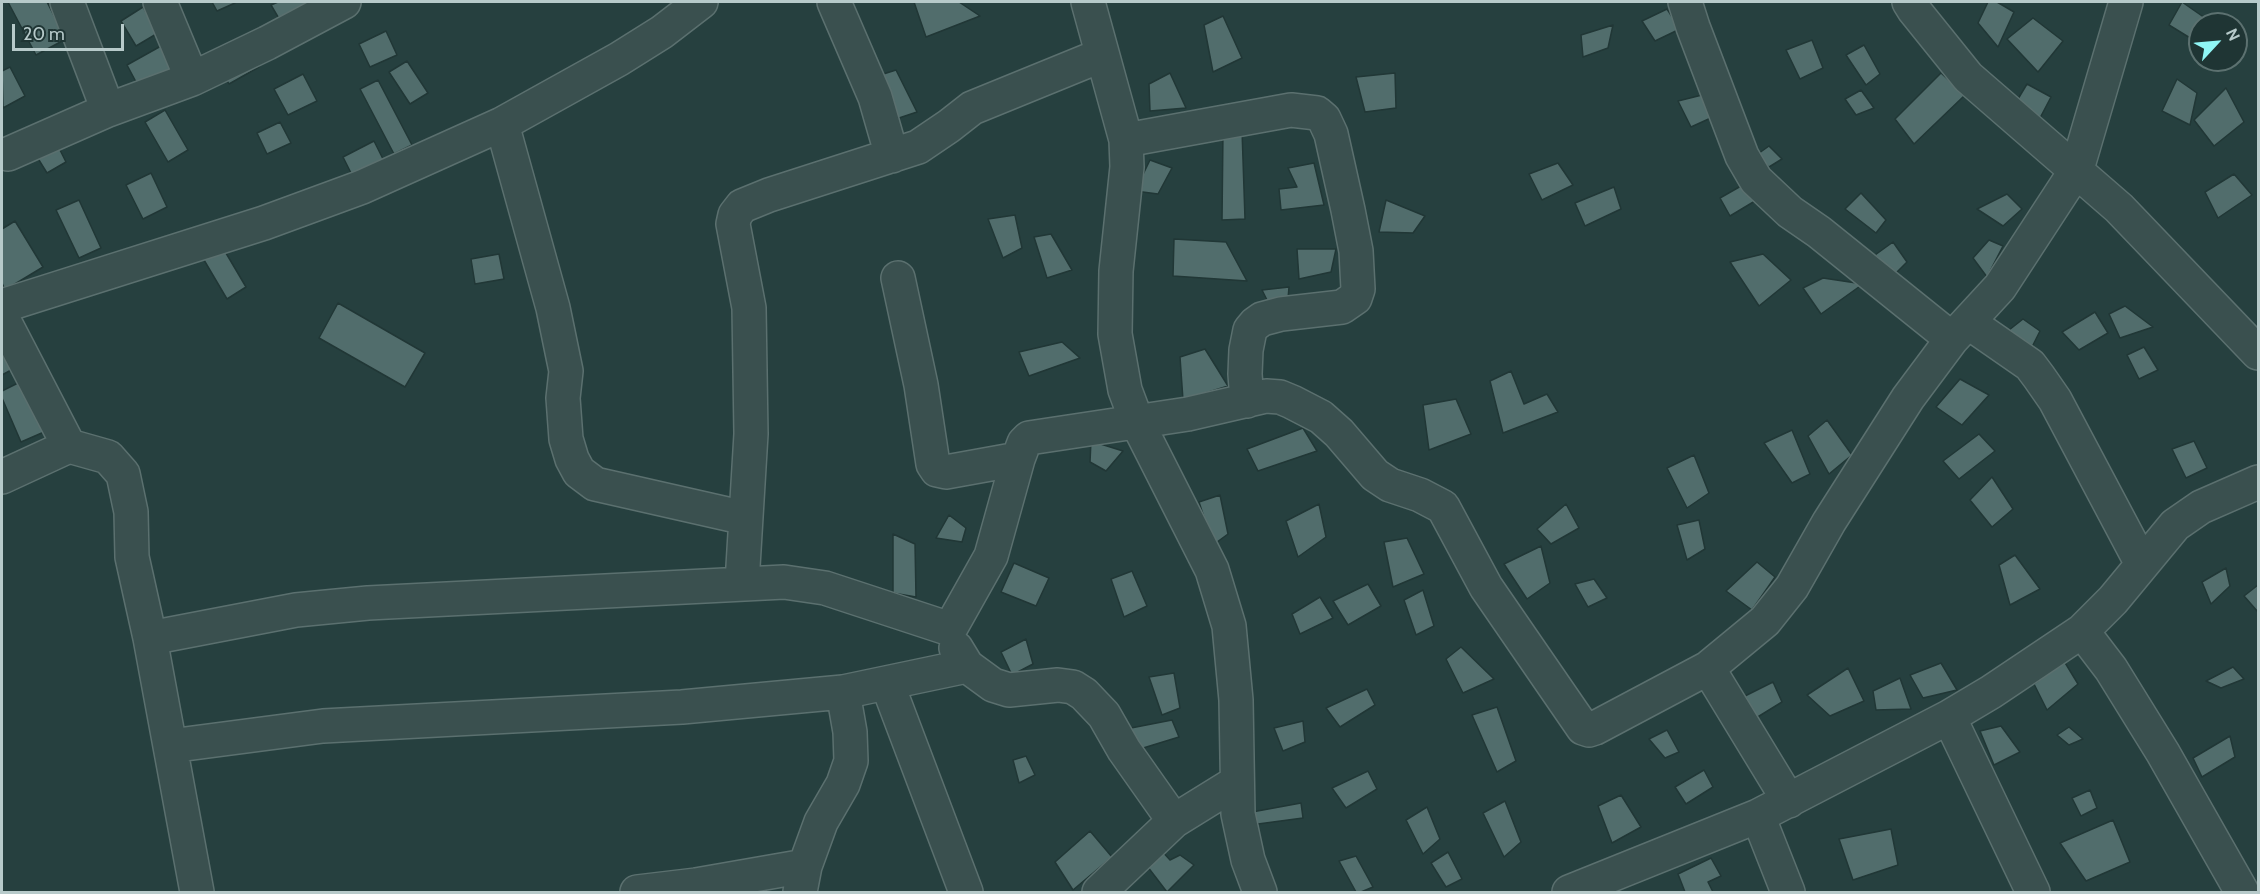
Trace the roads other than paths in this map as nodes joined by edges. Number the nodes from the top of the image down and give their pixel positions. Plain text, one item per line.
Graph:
1 (67, 2) edge
2 (160, 2) edge
3 (344, 2) edge
4 (701, 2) edge
5 (834, 2) edge
6 (1088, 2) edge
7 (1685, 2) edge
8 (1909, 2) edge
9 (2126, 2) edge
10 (1101, 55) junction
11 (192, 79) junction
12 (108, 110) junction
13 (502, 124) junction
14 (1126, 140) junction
15 (8, 154) dead end
16 (892, 156) junction
17 (2077, 169) junction
18 (898, 278) dead end
19 (2, 306) edge
20 (2, 317) edge
21 (1960, 330) junction
22 (2259, 353) edge
23 (1247, 401) junction
24 (1137, 422) junction
25 (69, 446) junction
26 (1018, 459) junction
27 (2, 477) edge
28 (2259, 482) edge
29 (745, 518) junction
30 (2142, 564) junction
31 (742, 583) junction
32 (950, 629) junction
33 (2082, 630) junction
34 (150, 638) junction
35 (967, 666) junction
36 (1708, 668) junction
37 (887, 683) junction
38 (843, 692) junction
39 (1949, 717) junction
40 (170, 746) junction
41 (1237, 782) junction
42 (1789, 801) junction
43 (1758, 816) junction
44 (1174, 821) junction
45 (802, 879) edge
46 (1579, 891) edge
47 (197, 892) edge
48 (637, 892) edge
49 (966, 892) edge
50 (1099, 892) edge
51 (1260, 892) edge
52 (1788, 892) edge
53 (2033, 892) edge
54 (2242, 892) edge

1 - 12 street
2 - 11 street
3 - 11 street
4 - 13 street
5 - 16 street
6 - 10 street
7 - 21 street
8 - 17 street
9 - 17 street
10 - 14 street
10 - 16 street
11 - 12 street
12 - 15 street
13 - 19 street
13 - 29 street
14 - 23 street
14 - 24 street
16 - 29 street
17 - 21 street
17 - 22 street
18 - 26 street
20 - 25 street
21 - 30 street
21 - 36 street
23 - 24 street
23 - 36 street
24 - 26 street
24 - 41 street
25 - 27 street
25 - 34 street
26 - 32 street
28 - 30 street
29 - 31 street
30 - 33 street
31 - 32 street
31 - 34 street
32 - 35 street
33 - 39 street
33 - 54 street
34 - 40 street
35 - 37 street
35 - 44 street
36 - 42 street
37 - 38 street
37 - 49 street
38 - 40 street
38 - 45 street
39 - 42 street
39 - 53 street
40 - 47 street
41 - 44 street
41 - 51 street
42 - 43 street
43 - 46 street
43 - 52 street
44 - 50 street
45 - 48 street

